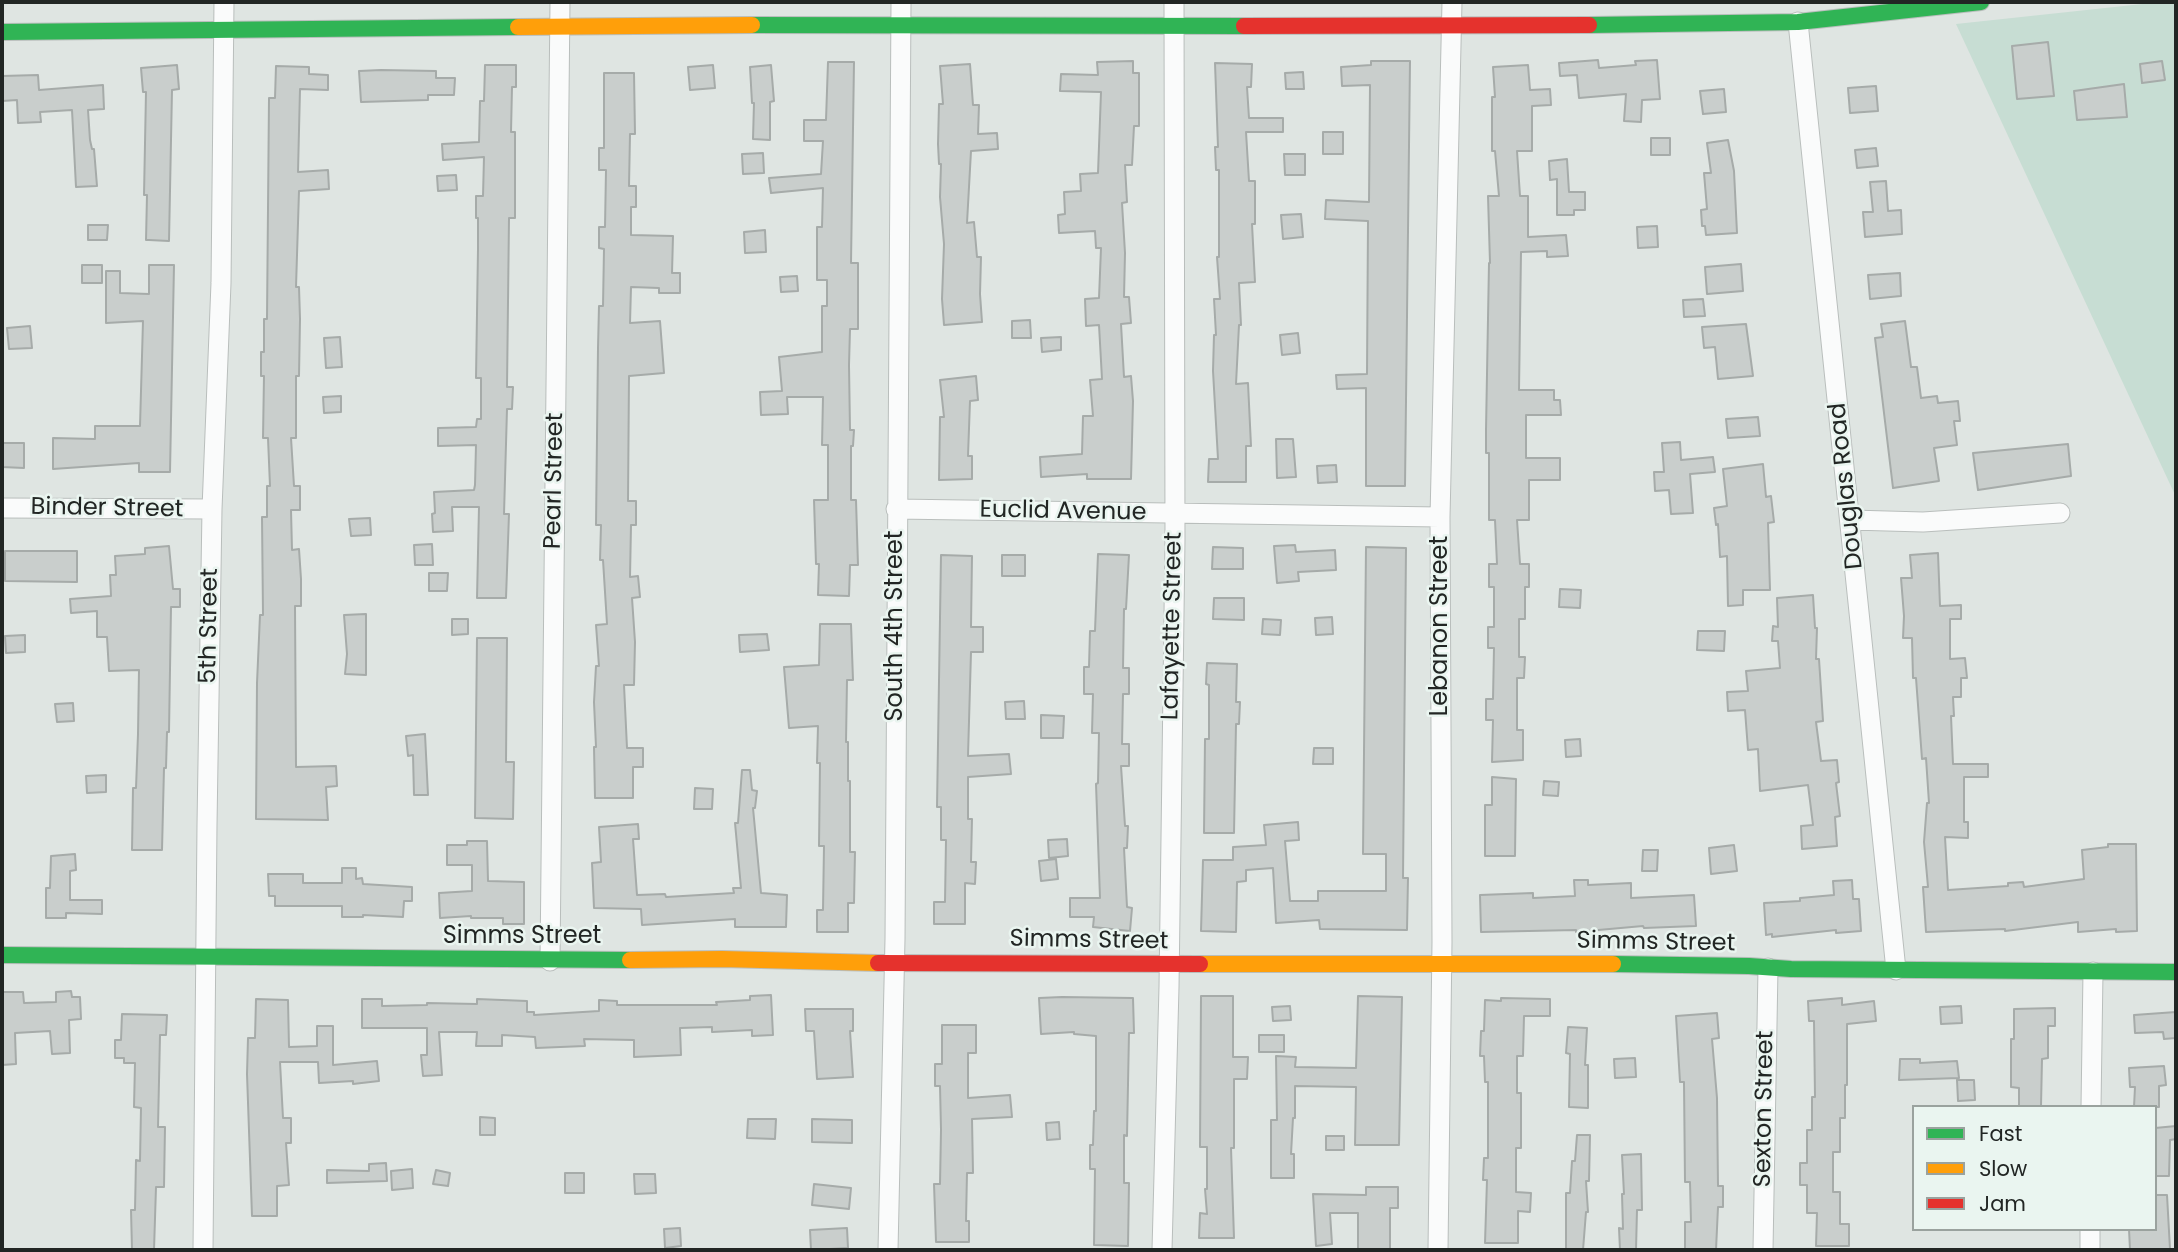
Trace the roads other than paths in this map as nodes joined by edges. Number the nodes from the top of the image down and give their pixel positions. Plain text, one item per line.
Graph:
1 (224, 2) edge
2 (560, 2) edge
3 (901, 2) edge
4 (1174, 2) edge
5 (1452, 2) edge
6 (1796, 2) edge
7 (1981, 2) edge
8 (1798, 22) junction
9 (900, 24) junction
10 (1174, 24) junction
11 (560, 27) junction
12 (1452, 27) junction
13 (224, 31) junction
14 (2, 32) edge
15 (2, 508) edge
16 (212, 509) junction
17 (896, 509) junction
18 (2060, 513) dead end
19 (1175, 514) junction
20 (1440, 517) junction
21 (1851, 520) junction
22 (2, 955) edge
23 (205, 956) junction
24 (550, 961) junction
25 (894, 963) junction
26 (1170, 965) junction
27 (1442, 965) junction
28 (1768, 968) junction
29 (1896, 970) junction
30 (2093, 972) junction
31 (2176, 972) edge
32 (2091, 1105) edge
33 (2090, 1231) edge
34 (203, 1250) edge
35 (888, 1250) edge
36 (1162, 1250) edge
37 (1438, 1250) edge
38 (1763, 1250) edge
39 (2090, 1250) edge

1 - 13 street, 5th Street
2 - 11 street, Pearl Street
3 - 9 street, South 4th Street
4 - 10 street, Lafayette Street
5 - 12 street, Lebanon Street
6 - 8 street, Douglas Road
7 - 8 street
8 - 12 street
8 - 21 street, Douglas Road
9 - 10 street
9 - 11 street
9 - 17 street, South 4th Street
10 - 12 street
10 - 19 street, Lafayette Street
11 - 13 street
11 - 24 street, Pearl Street
12 - 20 street, Lebanon Street
13 - 14 street
13 - 16 street, 5th Street
15 - 16 street, Binder Street
16 - 23 street, 5th Street
17 - 19 street, Euclid Avenue
17 - 25 street, South 4th Street
18 - 21 street
19 - 20 street, Euclid Avenue
19 - 26 street, Lafayette Street
20 - 27 street, Lebanon Street
21 - 29 street, Douglas Road
22 - 23 street, Simms Street
23 - 24 street, Simms Street
23 - 34 street, 5th Street
24 - 25 street, Simms Street
25 - 26 street, Simms Street
25 - 35 street, South 4th Street
26 - 27 street, Simms Street
26 - 36 street, Lafayette Street
27 - 28 street, Simms Street
27 - 37 street, Lebanon Street
28 - 29 street, Simms Street
28 - 38 street, Sexton Street
29 - 30 street, Simms Street
30 - 31 street, Simms Street
30 - 32 street
33 - 39 street

